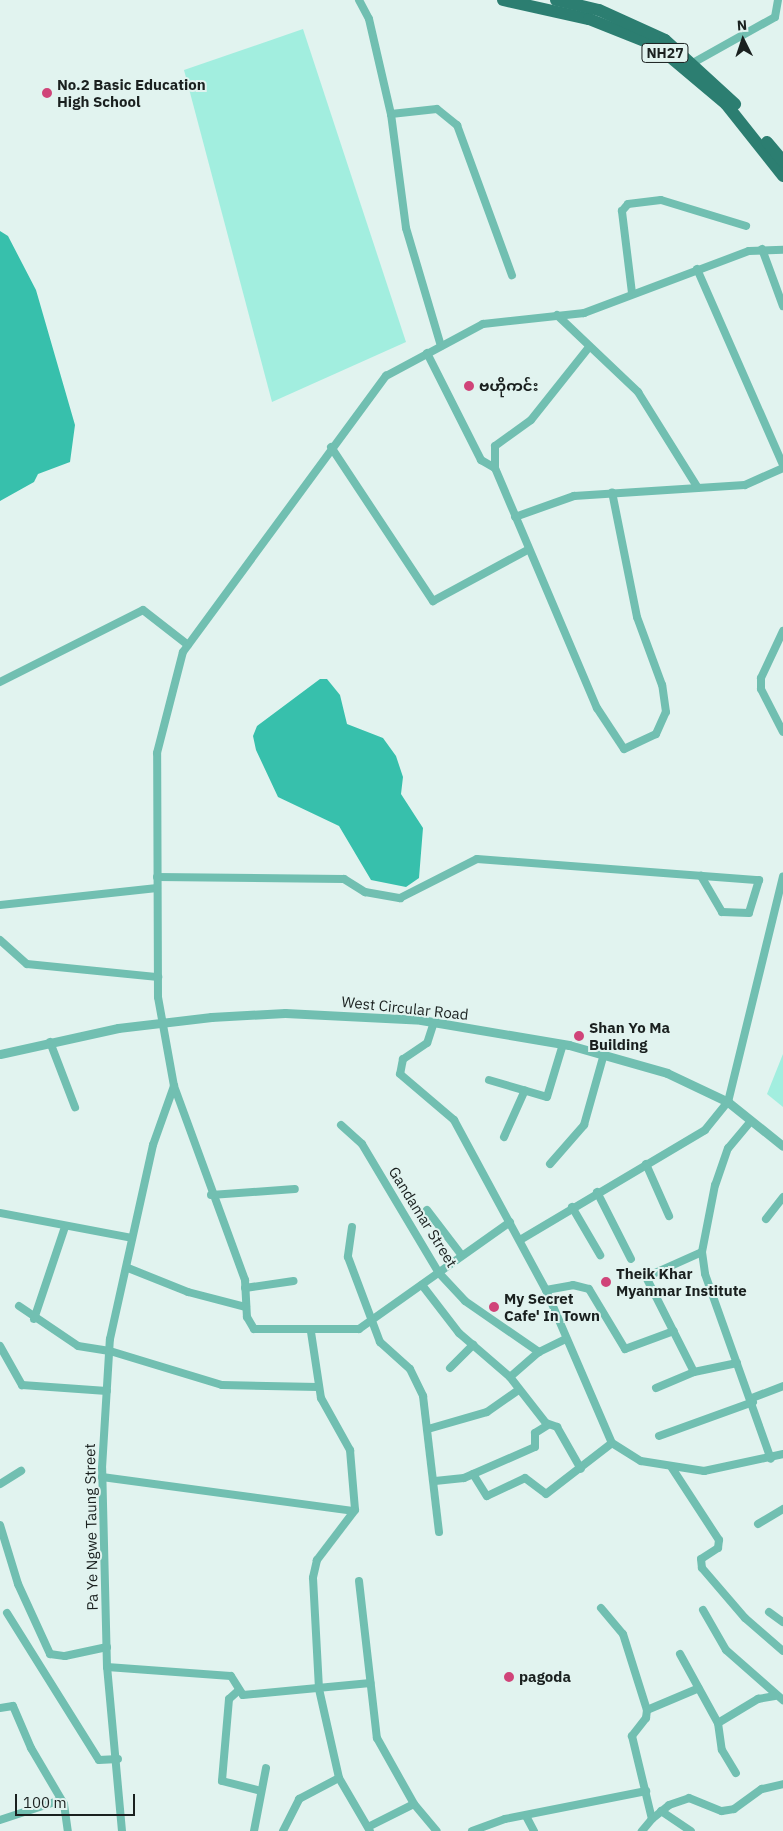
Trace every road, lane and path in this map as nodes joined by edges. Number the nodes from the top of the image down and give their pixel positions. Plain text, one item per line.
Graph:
1 (359, 0) edge
2 (504, 0) edge
3 (556, 0) edge
4 (778, 0) edge
5 (691, 64) junction
6 (392, 114) junction
7 (783, 161) edge
8 (783, 176) edge
9 (746, 226) dead end
10 (762, 249) junction
11 (783, 250) edge
12 (697, 269) junction
13 (512, 275) dead end
14 (632, 293) junction
15 (783, 306) edge
16 (557, 315) junction
17 (441, 346) junction
18 (589, 347) junction
19 (427, 353) junction
20 (331, 447) junction
21 (783, 466) edge
22 (495, 468) junction
23 (698, 488) junction
24 (612, 492) junction
25 (515, 517) junction
26 (529, 549) junction
27 (783, 631) edge
28 (188, 645) junction
29 (0, 682) edge
30 (783, 732) edge
31 (701, 876) junction
32 (157, 877) junction
33 (783, 877) edge
34 (157, 888) junction
35 (0, 905) edge
36 (0, 940) edge
37 (158, 977) junction
38 (159, 1022) junction
39 (434, 1022) junction
40 (50, 1042) junction
41 (563, 1044) junction
42 (0, 1054) edge
43 (604, 1054) junction
44 (489, 1080) dead end
45 (174, 1086) junction
46 (525, 1090) junction
47 (728, 1102) junction
48 (75, 1107) dead end
49 (751, 1121) junction
50 (340, 1125) dead end
51 (504, 1137) dead end
52 (783, 1146) edge
53 (550, 1164) dead end
54 (646, 1164) junction
55 (295, 1189) dead end
56 (597, 1192) junction
57 (211, 1195) junction
58 (783, 1197) edge
59 (572, 1207) junction
60 (427, 1210) dead end
61 (0, 1214) edge
62 (669, 1216) dead end
63 (766, 1219) dead end
64 (510, 1222) junction
65 (65, 1226) junction
66 (352, 1227) dead end
67 (132, 1238) junction
68 (520, 1240) junction
69 (702, 1252) junction
70 (460, 1254) junction
71 (600, 1255) dead end
72 (631, 1259) dead end
73 (128, 1268) junction
74 (439, 1273) junction
75 (293, 1281) dead end
76 (422, 1286) junction
77 (245, 1288) junction
78 (546, 1290) junction
79 (19, 1306) dead end
80 (246, 1307) junction
81 (374, 1318) junction
82 (34, 1319) junction
83 (674, 1331) junction
84 (311, 1332) junction
85 (566, 1339) junction
86 (473, 1345) junction
87 (0, 1346) edge
88 (110, 1350) junction
89 (539, 1352) junction
90 (737, 1363) junction
91 (450, 1368) dead end
92 (694, 1372) junction
93 (510, 1377) junction
94 (783, 1386) edge
95 (318, 1387) junction
96 (656, 1388) dead end
97 (519, 1390) junction
98 (107, 1391) junction
99 (753, 1400) junction
100 (548, 1425) junction
101 (428, 1429) junction
102 (659, 1436) dead end
103 (612, 1443) junction
104 (779, 1458) edge
105 (672, 1468) junction
106 (581, 1469) junction
107 (21, 1472) dead end
108 (473, 1474) junction
109 (102, 1477) junction
110 (435, 1481) junction
111 (0, 1484) edge
112 (783, 1509) edge
113 (353, 1511) junction
114 (758, 1524) dead end
115 (0, 1525) edge
116 (439, 1532) dead end
117 (359, 1581) dead end
118 (601, 1608) dead end
119 (703, 1610) dead end
120 (769, 1612) dead end
121 (7, 1613) dead end
122 (783, 1622) edge
123 (108, 1647) junction
124 (783, 1651) edge
125 (680, 1654) dead end
126 (107, 1667) junction
127 (370, 1683) junction
128 (699, 1688) junction
129 (319, 1689) junction
130 (239, 1690) junction
131 (775, 1696) junction
132 (783, 1700) edge
133 (0, 1708) edge
134 (647, 1710) junction
135 (718, 1724) junction
136 (118, 1759) junction
137 (266, 1768) dead end
138 (736, 1773) dead end
139 (339, 1778) junction
140 (783, 1784) edge
141 (261, 1791) junction
142 (646, 1791) junction
143 (61, 1800) junction
144 (414, 1804) junction
145 (662, 1811) junction
146 (526, 1816) junction
147 (652, 1819) junction
148 (0, 1820) edge
149 (369, 1829) edge
150 (68, 1831) edge
151 (122, 1831) edge
152 (254, 1831) edge
153 (283, 1831) edge
154 (437, 1831) edge
155 (472, 1831) edge
156 (534, 1831) edge
157 (642, 1831) edge
158 (691, 1831) edge

1 - 6 street
2 - 8 highway, NH27
3 - 5 highway, NH27
4 - 5 street
5 - 7 highway, NH27
6 - 13 street
6 - 17 street
9 - 14 street
10 - 11 street
10 - 12 street
10 - 15 street
12 - 14 street
12 - 21 street
14 - 16 street
16 - 17 street
16 - 18 street
17 - 19 street
18 - 22 street
18 - 23 street
19 - 20 street
19 - 22 street
20 - 26 street
20 - 28 street
21 - 23 street
22 - 25 street
23 - 24 street
24 - 25 street
24 - 26 street
25 - 26 street
27 - 30 street
28 - 29 street
28 - 32 street
31 - 31 street
31 - 32 street
32 - 34 street
33 - 47 street
34 - 35 street
34 - 37 street
36 - 37 street
37 - 38 street
38 - 39 street, West Circular Road
38 - 40 street, West Circular Road
38 - 45 street
39 - 41 street, West Circular Road
39 - 64 street
40 - 42 street, West Circular Road
40 - 48 street
41 - 43 street, West Circular Road
41 - 46 street
43 - 47 street, West Circular Road
43 - 53 street
44 - 46 street
45 - 57 street
45 - 67 street, Pa Ye Ngwe Taung Street
46 - 51 street
47 - 49 street, West Circular Road
47 - 54 street
49 - 52 street, West Circular Road
49 - 69 street
50 - 74 street, Gandamar Street
54 - 56 street
54 - 62 street
55 - 57 street
56 - 59 street
56 - 72 street
57 - 77 street
58 - 63 street
59 - 68 street
59 - 71 street
60 - 70 street
61 - 65 street
64 - 68 street
64 - 70 street
65 - 67 street
65 - 82 street
66 - 81 street
67 - 73 street, Pa Ye Ngwe Taung Street
68 - 78 street
69 - 83 street
69 - 90 street
70 - 74 street
73 - 80 street
73 - 88 street, Pa Ye Ngwe Taung Street
74 - 76 street
74 - 89 street, Gandamar Street
75 - 77 street
76 - 81 street
76 - 86 street
77 - 80 street
78 - 83 street
78 - 85 street
79 - 82 street
80 - 84 street
81 - 84 street
81 - 101 street
82 - 88 street
83 - 92 street
84 - 95 street
85 - 89 street
85 - 103 street
86 - 91 street
86 - 93 street
87 - 98 street
88 - 95 street
88 - 98 street, Pa Ye Ngwe Taung Street
89 - 93 street
90 - 92 street
90 - 99 street
92 - 96 street
93 - 97 street
94 - 99 street
95 - 113 street
97 - 100 street
97 - 101 street
98 - 109 street, Pa Ye Ngwe Taung Street
99 - 102 street
99 - 104 street
100 - 106 street
100 - 108 street
101 - 110 street
103 - 105 street
103 - 106 street
104 - 105 street
105 - 124 street
106 - 108 street
107 - 111 street
108 - 110 street
109 - 113 street
109 - 123 street, Pa Ye Ngwe Taung Street
110 - 116 street
112 - 114 street
113 - 129 street
115 - 123 street
117 - 127 street
118 - 134 street
119 - 131 street
120 - 122 street
121 - 136 street
123 - 126 street, Pa Ye Ngwe Taung Street
125 - 128 street
126 - 130 street
126 - 136 street, Pa Ye Ngwe Taung Street
127 - 129 street
127 - 144 street
128 - 134 street
128 - 135 street
129 - 130 street
129 - 139 street
130 - 141 street
131 - 132 street
131 - 135 street
133 - 143 street
134 - 142 street
135 - 138 street
136 - 151 street, Pa Ye Ngwe Taung Street
137 - 141 street
139 - 149 street
139 - 153 street
140 - 145 street
141 - 152 street
142 - 146 street
142 - 147 street
143 - 148 street
143 - 150 street
144 - 149 street
144 - 154 street
145 - 147 street
145 - 158 street
146 - 155 street
146 - 156 street
147 - 157 street

